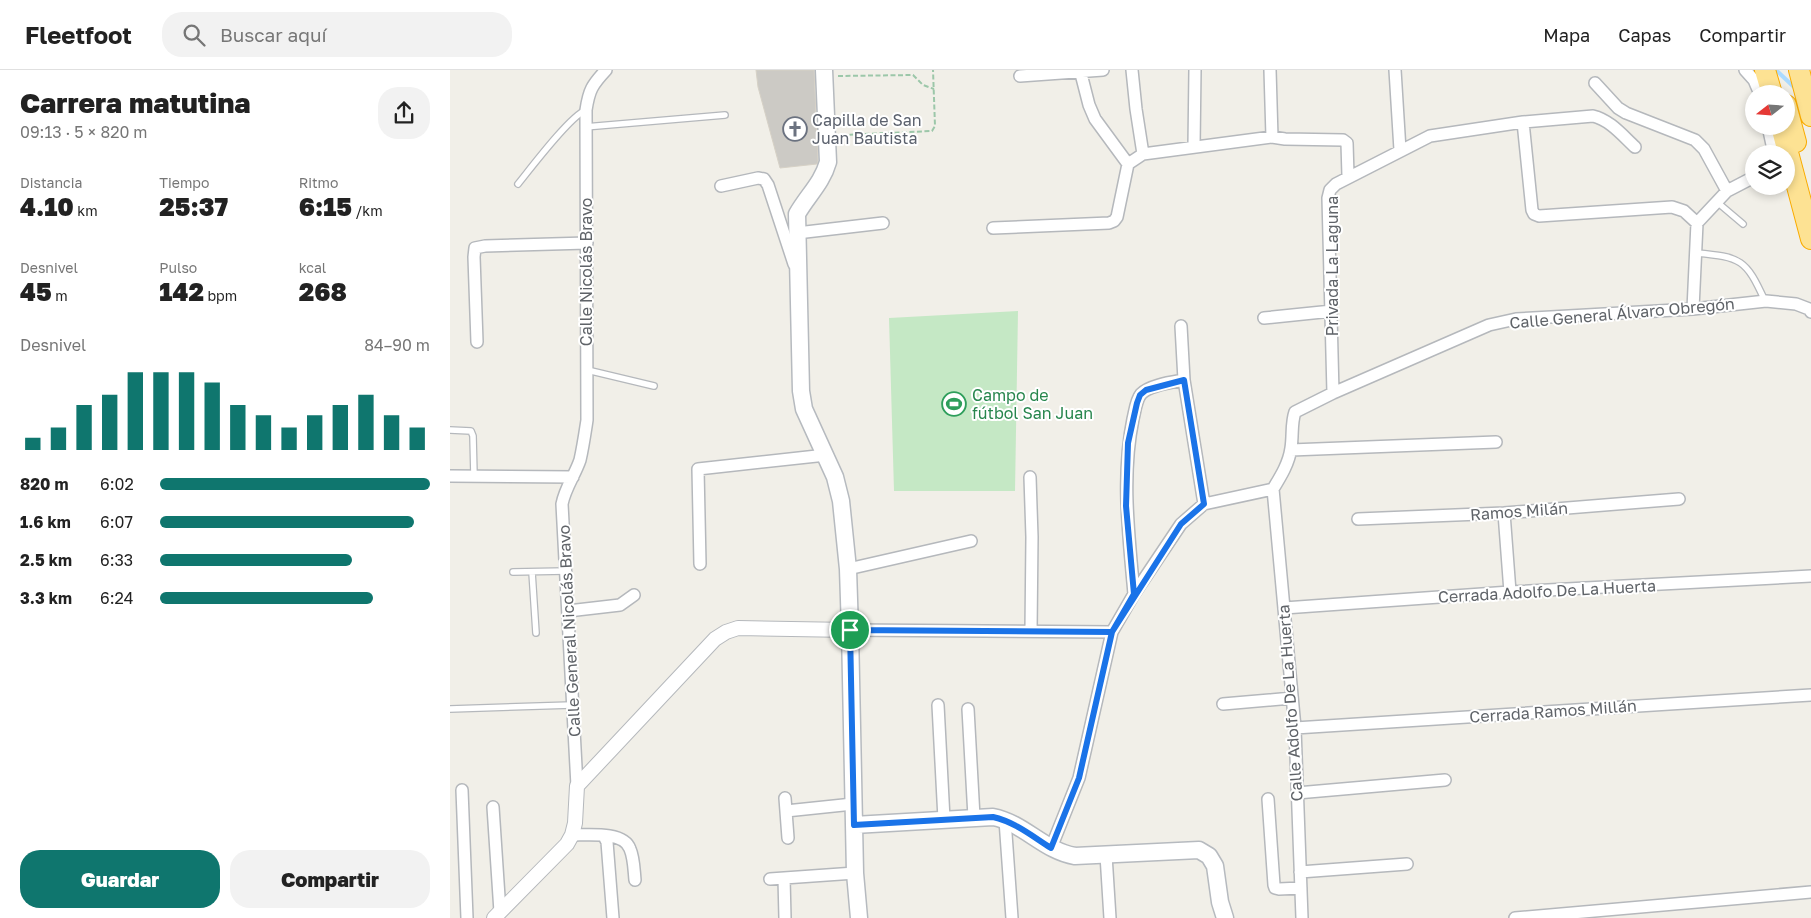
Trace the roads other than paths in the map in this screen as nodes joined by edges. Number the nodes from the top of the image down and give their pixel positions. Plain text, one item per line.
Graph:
1 (606, 70) edge
2 (1103, 70) edge
3 (1132, 70) edge
4 (1195, 70) edge
5 (1270, 70) edge
6 (1395, 70) edge
7 (1745, 70) edge
8 (1766, 70) edge
9 (1778, 70) edge
10 (1799, 70) edge
11 (1080, 71) edge
12 (824, 73) edge
13 (1020, 76) dead end
14 (1595, 83) dead end
15 (1761, 85) edge
16 (1771, 85) edge
17 (1776, 85) edge
18 (586, 110) junction
19 (725, 115) dead end
20 (1811, 116) edge
21 (1522, 122) junction
22 (585, 127) junction
23 (1783, 135) edge
24 (1789, 135) edge
25 (1272, 137) junction
26 (1194, 146) junction
27 (1635, 147) dead end
28 (1400, 150) junction
29 (1143, 154) junction
30 (1128, 164) junction
31 (1348, 176) junction
32 (1745, 182) edge
33 (518, 184) dead end
34 (721, 186) dead end
35 (1808, 190) edge
36 (1727, 191) junction
37 (1717, 202) junction
38 (883, 222) dead end
39 (1697, 223) junction
40 (1743, 224) dead end
41 (993, 228) dead end
42 (797, 234) junction
43 (1811, 239) edge
44 (587, 243) junction
45 (1696, 253) junction
46 (798, 275) junction
47 (1766, 301) junction
48 (1693, 309) junction
49 (1332, 311) junction
50 (1811, 312) edge
51 (1264, 318) dead end
52 (1181, 326) dead end
53 (477, 342) dead end
54 (587, 370) junction
55 (1184, 380) junction
56 (654, 386) dead end
57 (1333, 393) junction
58 (450, 430) edge
59 (1496, 442) dead end
60 (1291, 450) junction
61 (826, 455) junction
62 (450, 476) edge
63 (474, 476) junction
64 (573, 477) junction
65 (1030, 477) dead end
66 (1273, 489) junction
67 (1679, 499) dead end
68 (1204, 504) junction
69 (1504, 513) junction
70 (1358, 519) dead end
71 (970, 540) dead end
72 (700, 564) dead end
73 (848, 569) junction
74 (566, 570) junction
75 (513, 572) dead end
76 (532, 572) junction
77 (1811, 576) edge
78 (1510, 592) junction
79 (1134, 594) junction
80 (634, 595) dead end
81 (1284, 608) junction
82 (568, 611) junction
83 (850, 630) junction
84 (1031, 631) junction
85 (1112, 632) junction
86 (536, 633) dead end
87 (1811, 695) edge
88 (1292, 698) junction
89 (1223, 704) dead end
90 (938, 705) dead end
91 (572, 706) junction
92 (968, 709) dead end
93 (450, 710) edge
94 (1294, 728) junction
95 (1445, 780) dead end
96 (577, 786) junction
97 (462, 790) dead end
98 (1297, 793) junction
99 (785, 798) dead end
100 (1268, 799) dead end
101 (854, 804) junction
102 (493, 807) dead end
103 (786, 811) junction
104 (974, 818) junction
105 (944, 819) junction
106 (1005, 820) junction
107 (854, 825) junction
108 (572, 835) junction
109 (604, 836) junction
110 (788, 838) dead end
111 (1051, 848) junction
112 (1106, 855) junction
113 (1408, 864) dead end
114 (1300, 872) junction
115 (855, 873) junction
116 (784, 878) junction
117 (635, 880) dead end
118 (770, 880) dead end
119 (1301, 888) junction
120 (1811, 892) edge
121 (497, 915) edge
122 (467, 918) edge
123 (613, 918) edge
124 (785, 918) edge
125 (859, 918) edge
126 (1012, 918) edge
127 (1110, 918) edge
128 (1225, 918) edge
129 (1302, 918) edge
130 (1515, 918) edge

1 - 18 street, Calle Nicolás Bravo
2 - 11 street
3 - 29 street
4 - 26 street
5 - 25 street
6 - 28 street
7 - 15 street
8 - 16 highway
9 - 17 highway
10 - 20 highway
11 - 13 street
11 - 30 street
12 - 42 main road
14 - 36 street
18 - 22 street, Calle Nicolás Bravo
18 - 33 lane
19 - 22 lane
21 - 27 street, Privada La Laguna
21 - 28 street, Privada La Laguna
21 - 39 street
22 - 44 street, Calle Nicolás Bravo
23 - 43 highway
24 - 35 highway
25 - 26 street
25 - 31 street
26 - 29 street
28 - 31 street, Privada La Laguna
29 - 30 street
30 - 41 street
31 - 49 street, Privada La Laguna
32 - 36 street
34 - 46 street
36 - 37 street
37 - 39 street
37 - 40 lane
38 - 42 street
39 - 45 street
42 - 46 main road
44 - 53 street
44 - 54 street, Calle Nicolás Bravo
45 - 47 lane
45 - 48 street
46 - 61 main road
47 - 48 street, Calle General Álvaro Obregón
47 - 50 street, Calle General Álvaro Obregón
48 - 57 street, Calle General Álvaro Obregón
49 - 51 street
49 - 57 street, Privada La Laguna
52 - 55 street
54 - 56 lane
54 - 64 street, Calle Nicolás Bravo
55 - 68 street
55 - 79 street
57 - 60 street, Calle General Álvaro Obregón
58 - 63 lane
59 - 60 street
60 - 66 street, Calle General Álvaro Obregón
61 - 72 street
61 - 73 main road
62 - 63 street
63 - 64 street
64 - 74 street, Calle General Nicolás Bravo
65 - 84 street
66 - 68 street
66 - 81 street, Calle Adolfo De La Huerta
67 - 69 street, Ramos Milán
68 - 79 street
69 - 70 street, Ramos Milán
69 - 78 street
71 - 73 street
73 - 83 main road
74 - 76 lane
74 - 82 street, Calle General Nicolás Bravo
75 - 76 lane
76 - 86 lane
77 - 78 street, Cerrada Adolfo De La Huerta
78 - 81 street, Cerrada Adolfo De La Huerta
79 - 85 street
80 - 82 street
81 - 88 street, Calle Adolfo De La Huerta
82 - 91 street, Calle General Nicolás Bravo
83 - 84 street
83 - 96 street
83 - 101 main road
84 - 85 street
85 - 111 street
87 - 94 street, Cerrada Ramos Millán
88 - 89 street
88 - 94 street, Calle Adolfo De La Huerta
90 - 105 street
91 - 93 lane
91 - 96 street, Calle General Nicolás Bravo
92 - 104 street
94 - 98 street, Calle Adolfo De La Huerta
95 - 98 street
96 - 108 street
97 - 122 street
98 - 114 street, Calle Adolfo De La Huerta
99 - 103 street
100 - 119 street
101 - 103 street
101 - 107 main road
102 - 121 street
103 - 110 street
104 - 105 main road
104 - 106 main road
105 - 107 main road
106 - 111 main road
106 - 126 street
107 - 115 main road
108 - 109 street
108 - 121 street
109 - 117 street
109 - 123 street
111 - 112 main road
112 - 127 street
112 - 128 main road
113 - 114 street
114 - 119 street, Calle Adolfo De La Huerta
115 - 116 street
115 - 125 main road
116 - 118 street
116 - 124 street
119 - 129 street, Calle Adolfo De La Huerta
120 - 130 street

